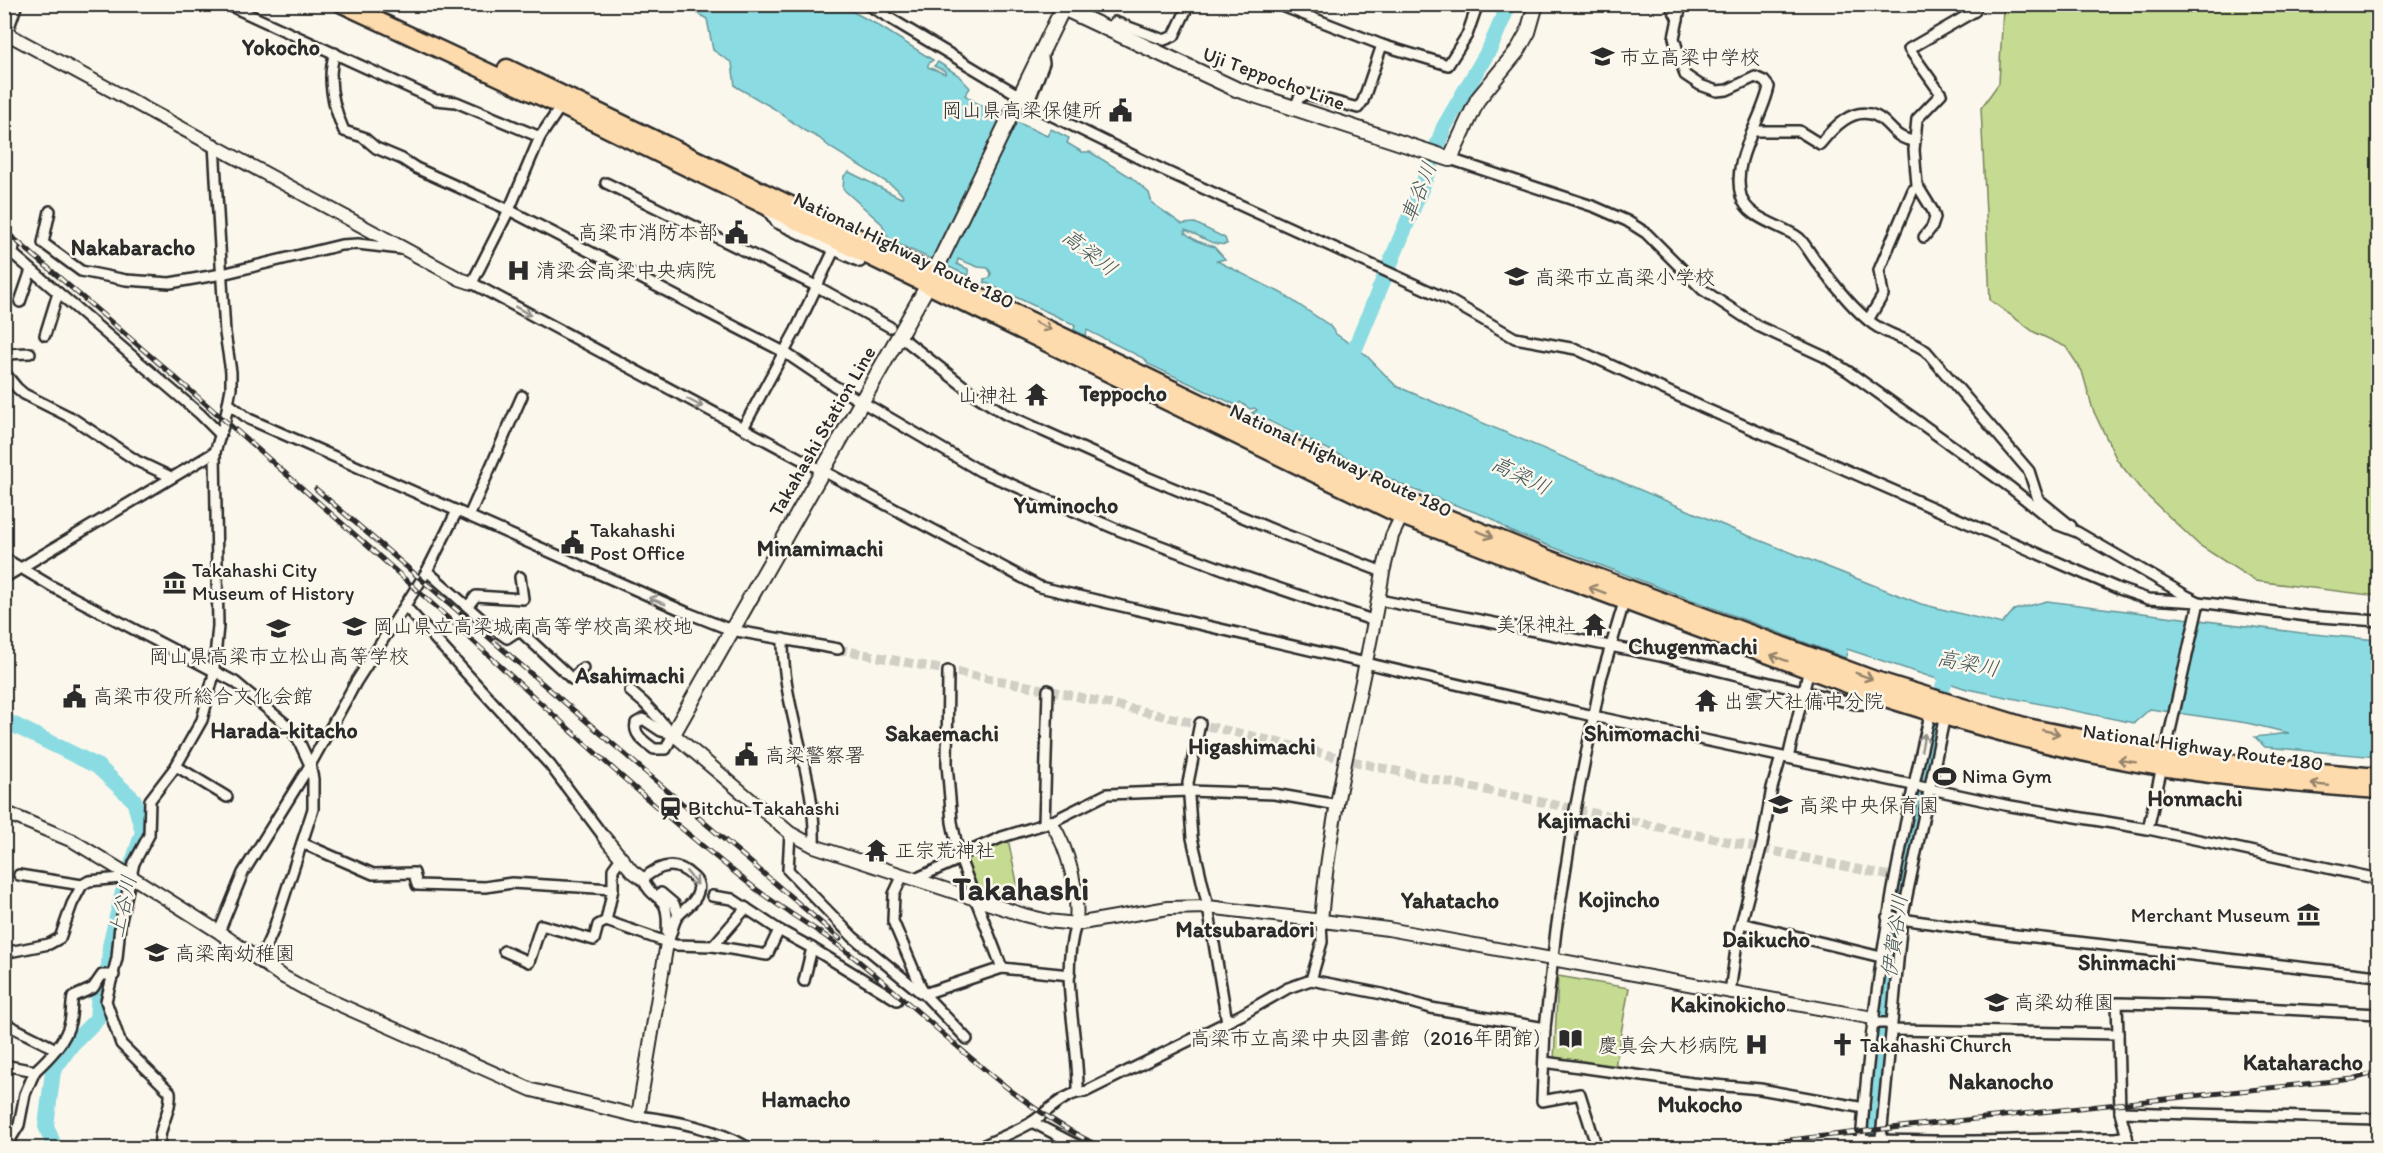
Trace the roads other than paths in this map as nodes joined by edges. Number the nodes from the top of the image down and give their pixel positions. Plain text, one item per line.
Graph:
1 (17, 4) edge
2 (226, 4) edge
3 (342, 4) edge
4 (370, 4) edge
5 (866, 4) edge
6 (1189, 4) edge
7 (1277, 4) edge
8 (1464, 4) edge
9 (1536, 4) edge
10 (1670, 4) edge
11 (1682, 4) edge
12 (1976, 4) edge
13 (1059, 6) edge
14 (1678, 19) junction
15 (1108, 30) junction
16 (6, 32) edge
17 (1382, 45) junction
18 (1042, 52) junction
19 (335, 53) junction
20 (564, 101) junction
21 (1018, 101) junction
22 (1294, 109) junction
23 (1754, 131) junction
24 (540, 137) junction
25 (1915, 141) junction
26 (214, 144) junction
27 (1446, 158) junction
28 (606, 183) dead end
29 (1912, 190) dead end
30 (762, 204) junction
31 (509, 210) junction
32 (50, 211) dead end
33 (1924, 237) dead end
34 (4, 238) edge
35 (409, 250) junction
36 (834, 250) junction
37 (9, 253) edge
38 (860, 262) dead end
39 (31, 270) junction
40 (934, 273) junction
41 (222, 274) junction
42 (472, 283) junction
43 (816, 286) junction
44 (58, 293) junction
45 (20, 302) dead end
46 (1868, 320) junction
47 (890, 327) dead end
48 (45, 335) dead end
49 (906, 341) dead end
50 (784, 352) junction
51 (30, 353) dead end
52 (4, 354) edge
53 (4, 372) edge
54 (522, 396) dead end
55 (861, 402) junction
56 (228, 403) junction
57 (743, 428) junction
58 (220, 434) junction
59 (215, 452) junction
60 (822, 472) junction
61 (171, 477) junction
62 (1405, 509) junction
63 (457, 511) junction
64 (469, 516) junction
65 (2077, 532) junction
66 (4, 558) edge
67 (20, 567) junction
68 (427, 570) junction
69 (1383, 573) junction
70 (520, 577) dead end
71 (4, 578) edge
72 (1626, 594) junction
73 (1379, 600) junction
74 (405, 606) junction
75 (468, 606) junction
76 (2198, 606) junction
77 (1375, 621) junction
78 (2379, 621) edge
79 (731, 630) junction
80 (783, 639) junction
81 (1610, 645) junction
82 (838, 649) tunnel mouth
83 (1366, 664) junction
84 (583, 668) dead end
85 (214, 669) junction
86 (1809, 669) junction
87 (948, 671) dead end
88 (1048, 690) dead end
89 (630, 691) dead end
90 (1802, 691) junction
91 (1882, 697) junction
92 (1939, 708) junction
93 (1593, 716) junction
94 (1200, 723) dead end
95 (674, 734) junction
96 (2165, 755) junction
97 (1784, 757) junction
98 (310, 765) junction
99 (176, 766) junction
100 (2379, 777) edge
101 (1915, 785) junction
102 (1927, 787) junction
103 (2379, 790) edge
104 (1189, 791) junction
105 (227, 797) dead end
106 (1338, 805) junction
107 (4, 812) edge
108 (1048, 823) junction
109 (2148, 829) junction
110 (790, 833) junction
111 (604, 837) joint
112 (302, 843) junction
113 (1909, 845) junction
114 (814, 846) junction
115 (960, 857) junction
116 (621, 858) junction
117 (19, 875) dead end
118 (132, 877) junction
119 (909, 877) junction
120 (643, 879) junction
121 (2379, 879) edge
122 (82, 885) junction
123 (613, 890) junction
124 (712, 896) dead end
125 (977, 900) junction
126 (1208, 907) junction
127 (746, 908) junction
128 (678, 915) junction
129 (1894, 918) junction
130 (606, 921) junction
131 (1321, 921) junction
132 (1741, 923) junction
133 (1076, 924) junction
134 (779, 930) junction
135 (219, 932) junction
136 (668, 943) junction
137 (713, 946) junction
138 (812, 948) junction
139 (504, 951) dead end
140 (4, 953) edge
141 (1881, 957) junction
142 (1554, 958) junction
143 (260, 960) junction
144 (1002, 968) junction
145 (114, 975) junction
146 (1070, 975) junction
147 (2379, 976) edge
148 (1311, 980) junction
149 (804, 981) dead end
150 (1730, 992) junction
151 (924, 994) junction
152 (897, 1000) dead end
153 (2379, 1014) edge
154 (1875, 1020) junction
155 (1227, 1022) junction
156 (4, 1023) edge
157 (1889, 1025) junction
158 (1545, 1028) junction
159 (2118, 1034) junction
160 (967, 1039) dead end
161 (56, 1049) junction
162 (1544, 1062) junction
163 (4, 1065) edge
164 (35, 1071) junction
165 (1077, 1092) junction
166 (1864, 1108) junction
167 (2120, 1112) junction
168 (638, 1116) junction
169 (2379, 1119) edge
170 (1032, 1122) junction
171 (2127, 1136) junction
172 (1862, 1140) junction
173 (1881, 1144) edge
174 (5, 1149) edge
175 (160, 1149) edge
176 (749, 1149) edge
177 (978, 1149) edge
178 (1082, 1149) edge
179 (1597, 1149) edge
180 (1773, 1149) edge
181 (2130, 1149) edge

1 - 16 street
2 - 19 street
3 - 20 highway, National Highway Route 180
4 - 20 highway, National Highway Route 180
5 - 21 street
6 - 15 street
7 - 17 street
8 - 17 street
9 - 27 main road
10 - 14 street
11 - 14 street
12 - 25 street
13 - 15 main road, Uji Teppocho Line
13 - 18 main road, Uji Teppocho Line
14 - 23 street
15 - 22 main road, Uji Teppocho Line
16 - 26 street
17 - 22 street
18 - 21 main road, Uji Teppocho Line
18 - 76 street
19 - 24 street
19 - 31 street
20 - 24 street
20 - 30 highway, National Highway Route 180
20 - 40 highway, National Highway Route 180
21 - 40 main road, Uji Teppocho Line
22 - 27 main road, Uji Teppocho Line
23 - 25 street
23 - 46 street
24 - 31 street
25 - 33 street
26 - 35 street
26 - 41 street
27 - 65 street
28 - 43 street
29 - 46 street
30 - 36 street
30 - 40 highway, National Highway Route 180
31 - 42 street
31 - 50 street
32 - 41 street
34 - 37 street
35 - 41 street
35 - 42 street
36 - 38 street
36 - 43 street
37 - 39 street
39 - 44 street
39 - 45 street
40 - 55 main road, Takahashi Station Line
40 - 62 highway, National Highway Route 180
41 - 56 street
42 -> 57 street
43 - 47 street
43 - 50 street
44 - 48 street
44 - 58 street
46 - 65 street
49 - 69 street
50 - 55 street
50 - 57 street
51 - 52 street
53 - 61 street
54 - 64 street
55 - 60 main road, Takahashi Station Line
55 - 77 street
56 - 58 street
56 - 63 street
57 - 60 street
58 - 59 street
59 - 61 street
59 - 85 street
60 - 79 main road, Takahashi Station Line
60 - 83 street
61 - 67 street
62 - 69 street
62 - 72 highway, National Highway Route 180
63 - 64 street
63 - 68 street
79 -> 64 street
65 - 76 street
66 - 67 street
67 - 71 street
67 - 85 street
68 - 74 street
68 - 75 street
69 - 73 street
70 - 75 street
72 - 81 street
86 -> 72 highway, National Highway Route 180
72 -> 92 highway, National Highway Route 180
73 - 77 street
73 - 81 street
74 - 98 street
74 - 111 street
75 - 84 street
76 - 78 street
76 - 96 street
77 - 83 street
79 - 80 street
79 - 95 main road, Takahashi Station Line
80 - 82 street
80 - 114 street
81 - 90 street
81 - 93 street
83 - 93 street
83 - 106 street
85 - 98 street
85 - 99 street
86 - 90 street
86 - 91 highway, National Highway Route 180
87 - 115 street
88 - 108 street
89 - 95 street
90 - 91 street
90 - 97 street
91 - 92 highway, National Highway Route 180
92 - 96 highway, National Highway Route 180
101 -> 92 street
92 - 102 street
93 - 97 street
93 - 142 street
94 - 104 street
95 - 110 street
96 - 100 highway, National Highway Route 180
103 -> 96 highway, National Highway Route 180
96 - 109 street
97 - 101 street
97 - 132 street
98 - 112 street
98 - 135 street
99 - 105 street
99 - 118 street
101 - 102 street
101 - 113 street
102 - 109 street
102 - 113 street
104 - 106 street
104 - 108 street
104 - 126 street
106 - 131 street
107 - 118 street
108 - 115 street
108 - 133 street
109 - 121 street
110 - 114 street
110 - 151 street
111 - 116 street
112 - 123 street
112 - 143 street
113 - 129 street
113 - 129 street
114 - 119 street
115 - 119 street
115 - 125 street
116 - 120 street
116 - 123 street
117 - 122 street
118 - 122 street
118 - 135 street
118 - 145 street
119 - 125 street
119 - 151 street
120 - 128 street
120 -> 128 street
120 - 136 street
122 - 140 street
123 - 130 street
124 - 127 street
125 - 133 street
125 - 144 street
126 - 131 street
126 - 133 street
126 - 155 street
127 - 134 street
127 - 137 street
128 - 136 street
129 - 141 street
129 - 147 street
129 - 157 street
130 - 136 street
130 - 139 street
131 - 142 street
131 - 148 street
132 - 141 street
132 - 150 street
133 - 146 street
134 - 137 street
134 - 138 street
135 - 143 street
136 - 137 street
136 - 168 street
138 - 149 street
138 - 152 street
141 - 154 street
142 - 150 street
142 - 158 street
143 - 168 street
144 - 146 street
144 - 151 street
145 - 161 street
145 - 175 street
146 - 165 street
148 - 155 street
148 - 158 street
150 - 154 street
151 - 160 street
153 - 159 street
154 - 157 street
154 - 166 street
155 - 165 street
156 - 161 street
157 - 159 street
157 - 173 street
158 - 162 street
159 - 167 street
161 - 164 street
162 - 166 street
162 - 179 street
163 - 164 street
164 - 174 street
165 - 170 street
166 - 172 street
167 - 169 street
167 - 171 street
168 - 176 street
170 - 177 street
170 - 178 street
171 - 173 street
171 - 181 street
172 - 173 street
172 - 180 street

